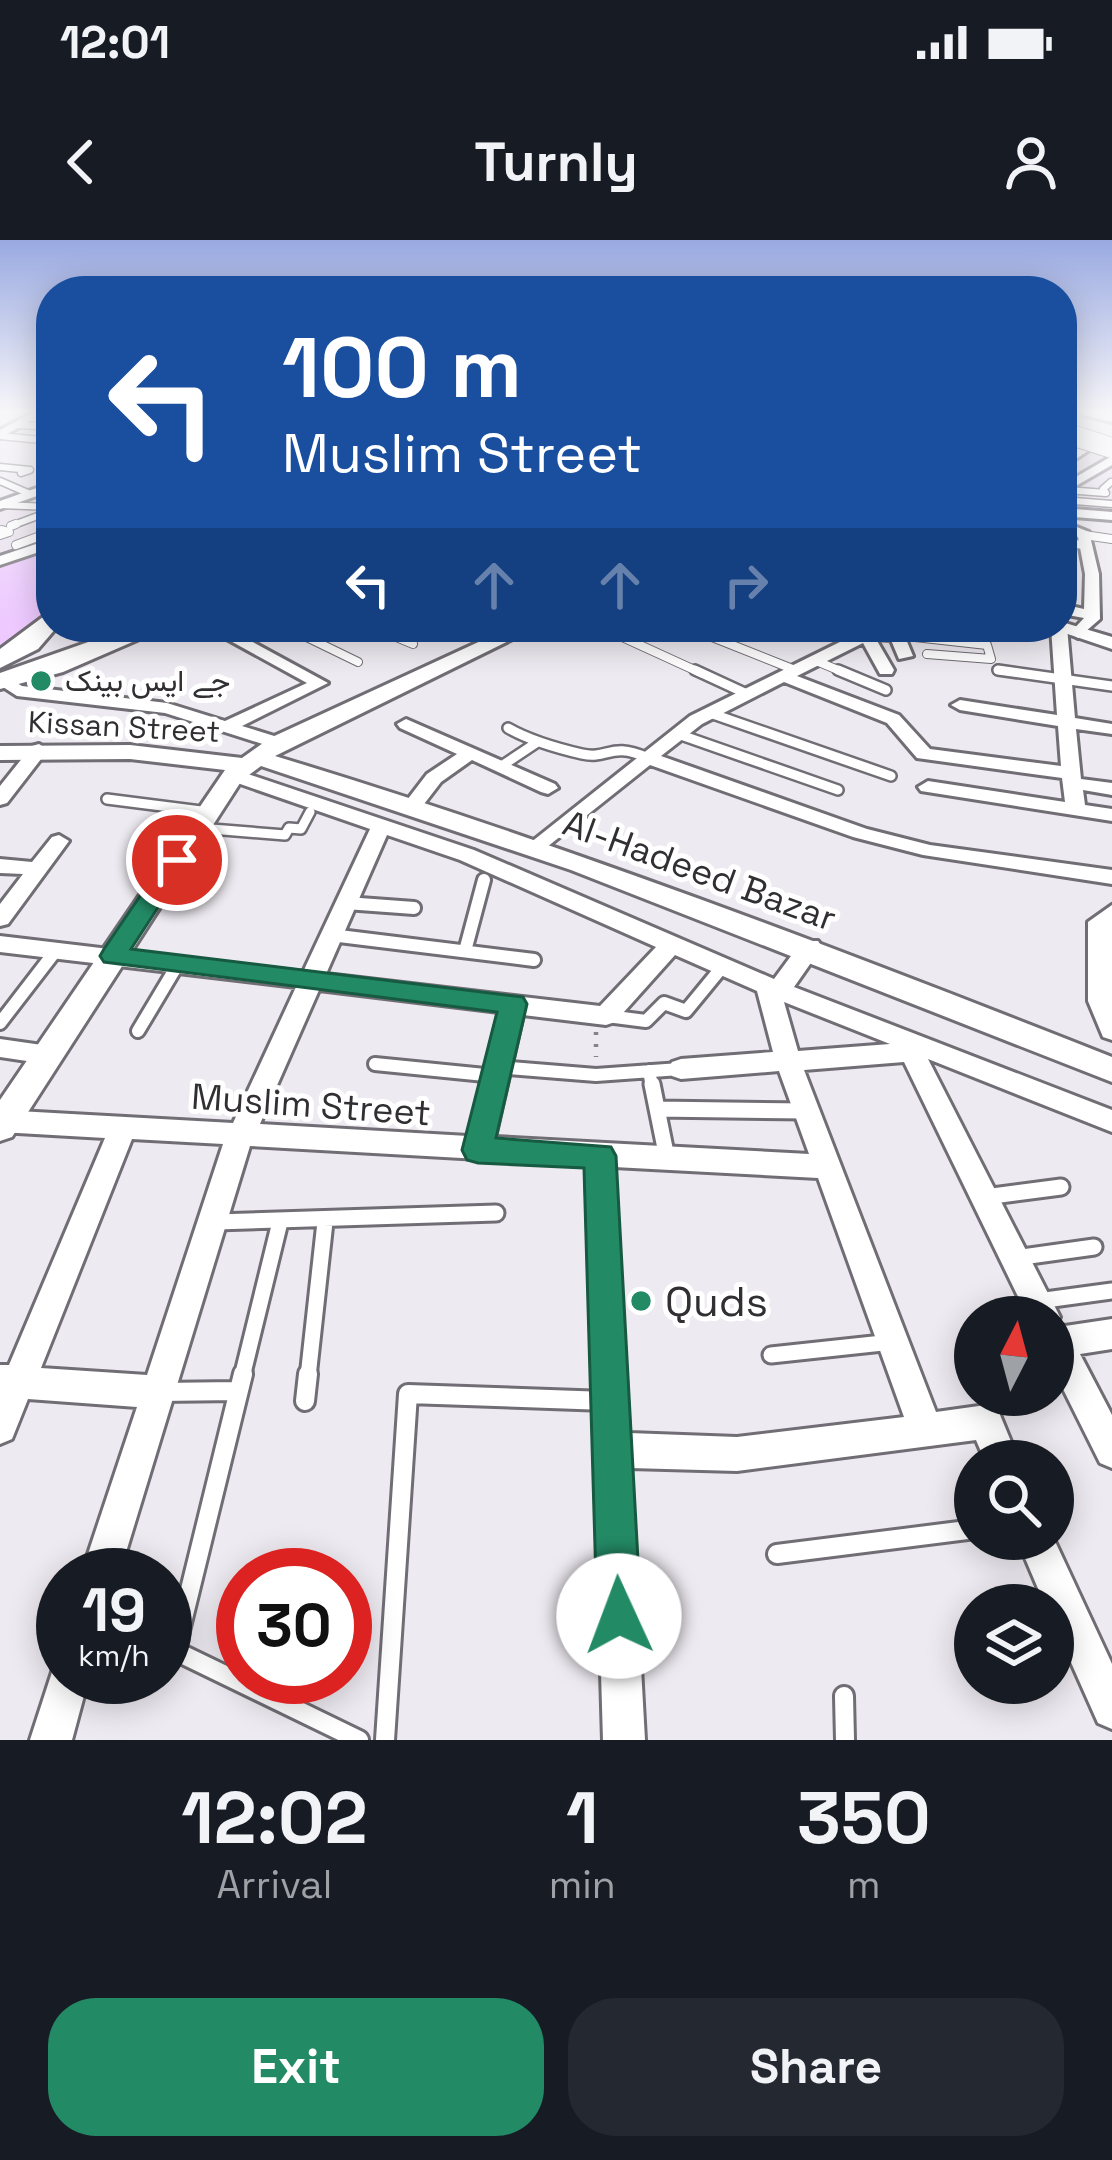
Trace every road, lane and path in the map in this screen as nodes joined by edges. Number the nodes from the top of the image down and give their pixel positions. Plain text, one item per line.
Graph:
1 (2, 485) edge
2 (1110, 488) edge
3 (36, 492) edge
4 (30, 494) junction
5 (1077, 500) edge
6 (1112, 504) edge
7 (0, 505) edge
8 (1077, 505) edge
9 (36, 506) edge
10 (1077, 509) edge
11 (36, 517) edge
12 (1112, 520) edge
13 (1077, 527) edge
14 (4, 530) edge
15 (36, 538) edge
16 (1112, 539) edge
17 (1085, 540) junction
18 (1077, 541) edge
19 (16, 545) dead end
20 (36, 548) edge
21 (1, 560) edge
22 (1092, 590) junction
23 (1112, 592) edge
24 (1077, 612) edge
25 (1092, 615) junction
26 (1077, 623) edge
27 (1077, 633) edge
28 (36, 635) edge
29 (105, 642) edge
30 (242, 642) edge
31 (317, 642) edge
32 (407, 642) edge
33 (496, 642) edge
34 (633, 642) edge
35 (721, 642) edge
36 (847, 642) edge
37 (872, 642) edge
38 (900, 642) edge
39 (960, 642) edge
40 (1065, 642) edge
41 (1112, 643) edge
42 (412, 644) dead end
43 (927, 654) dead end
44 (905, 656) dead end
45 (814, 660) junction
46 (358, 662) dead end
47 (886, 670) dead end
48 (998, 670) dead end
49 (789, 673) junction
50 (2, 674) edge
51 (1064, 680) junction
52 (1112, 686) edge
53 (886, 690) dead end
54 (747, 694) junction
55 (53, 695) junction
56 (960, 705) dead end
57 (710, 713) junction
58 (1066, 721) junction
59 (230, 724) junction
60 (406, 724) dead end
61 (508, 728) dead end
62 (1112, 729) edge
63 (678, 734) junction
64 (536, 743) junction
65 (39, 750) junction
66 (0, 753) edge
67 (470, 753) junction
68 (648, 758) junction
69 (253, 760) junction
70 (500, 766) junction
71 (891, 776) dead end
72 (1071, 778) junction
73 (928, 787) dead end
74 (548, 788) dead end
75 (1112, 789) edge
76 (838, 790) dead end
77 (0, 799) edge
78 (107, 799) dead end
79 (414, 804) junction
80 (1076, 809) junction
81 (310, 812) dead end
82 (1112, 814) edge
83 (203, 820) junction
84 (381, 826) junction
85 (59, 841) dead end
86 (535, 848) junction
87 (0, 866) edge
88 (37, 869) junction
89 (1112, 877) edge
90 (484, 880) dead end
91 (346, 903) junction
92 (414, 908) dead end
93 (1112, 912) edge
94 (0, 919) edge
95 (332, 935) junction
96 (0, 944) edge
97 (672, 944) junction
98 (810, 947) junction
99 (57, 950) junction
100 (465, 951) junction
101 (113, 956) junction
102 (534, 960) dead end
103 (1106, 962) edge
104 (178, 964) junction
105 (723, 966) junction
106 (311, 980) junction
107 (774, 988) junction
108 (513, 1004) junction
109 (601, 1015) junction
110 (0, 1023) edge
111 (138, 1031) dead end
112 (1112, 1031) edge
113 (0, 1048) edge
114 (922, 1051) junction
115 (47, 1054) junction
116 (789, 1063) junction
117 (375, 1064) dead end
118 (681, 1069) joint
119 (1112, 1070) edge
120 (496, 1071) junction
121 (650, 1071) junction
122 (596, 1075) junction
123 (657, 1109) junction
124 (807, 1111) junction
125 (1112, 1121) edge
126 (1, 1123) edge
127 (123, 1128) junction
128 (241, 1136) junction
129 (478, 1150) junction
130 (600, 1156) junction
131 (667, 1160) junction
132 (829, 1167) junction
133 (1060, 1187) dead end
134 (984, 1197) junction
135 (496, 1213) dead end
136 (208, 1222) junction
137 (280, 1222) junction
138 (325, 1222) junction
139 (1094, 1246) dead end
140 (1014, 1258) junction
141 (1112, 1291) edge
142 (1033, 1296) edge
143 (1074, 1310) edge
144 (1074, 1328) edge
145 (1112, 1334) edge
146 (893, 1342) junction
147 (771, 1355) dead end
148 (1074, 1377) edge
149 (10, 1382) edge
150 (158, 1391) junction
151 (237, 1391) junction
152 (304, 1401) dead end
153 (610, 1401) junction
154 (0, 1427) edge
155 (926, 1431) junction
156 (993, 1440) edge
157 (612, 1450) junction
158 (1112, 1451) edge
159 (954, 1532) edge
160 (109, 1548) edge
161 (777, 1554) dead end
162 (1045, 1560) edge
163 (192, 1564) edge
164 (192, 1660) edge
165 (844, 1696) dead end
166 (61, 1704) edge
167 (1112, 1709) edge
168 (51, 1740) edge
169 (359, 1740) edge
170 (385, 1740) edge
171 (624, 1740) edge
172 (845, 1740) edge

1 - 4 lane
2 - 5 lane
3 - 4 street
4 - 7 street
6 - 8 lane
7 - 9 lane
10 - 12 street
11 - 14 lane
13 - 17 street
15 - 19 lane
16 - 17 lane
17 - 18 lane
17 - 22 street
20 - 21 street
22 - 23 street
22 - 25 street
24 - 25 street
25 - 26 street
27 - 41 street
28 - 50 main road
29 - 50 main road
30 - 59 street
31 - 46 lane
32 - 42 lane
33 - 69 street
34 - 54 lane
35 - 49 lane
36 - 45 street
37 - 47 street
38 - 44 street
39 - 43 lane
40 - 51 street
45 - 49 street
45 - 53 lane
48 - 51 lane
49 - 54 street
49 - 72 street
50 - 55 street
51 - 52 lane
51 - 58 street
54 - 57 street
55 - 59 street
55 - 65 path
56 - 58 street
57 - 63 street
57 - 71 lane
58 - 62 street
58 - 72 street
59 - 69 street
60 - 67 street
61 - 64 lane
63 - 68 street
63 - 76 lane
64 - 68 lane
64 - 70 lane
65 - 66 street, Kissan Street
65 - 69 street, Kissan Street
65 - 77 street
67 - 70 street
67 - 79 street
68 - 86 street
68 - 89 street
69 - 79 street, Al-Hadeed Bazar
69 - 83 street
69 - 84 street
70 - 74 street
72 - 75 street
72 - 80 street
73 - 80 street
78 - 83 lane
79 - 86 street, Al-Hadeed Bazar
80 - 82 street
81 - 83 lane
83 - 101 street
84 - 91 street
84 - 97 street
85 - 88 street
86 - 98 street, Al-Hadeed Bazar
87 - 88 street
88 - 94 street
90 - 100 lane
91 - 92 lane
91 - 95 street
93 - 103 street
95 - 100 lane
95 - 106 street
96 - 99 street
97 - 105 street
97 - 109 street
98 - 107 street
98 - 119 street, Al-Hadeed Bazar
99 - 101 street
99 - 110 lane
100 - 102 lane
101 - 104 street
101 - 115 street
103 - 112 street
104 - 106 street
104 - 111 lane
105 - 107 street
105 - 109 lane
106 - 108 street
106 - 128 street
107 - 114 street
107 - 116 street
108 - 109 street
108 - 120 street
109 - 122 path
113 - 115 street
114 - 116 street
114 - 125 street
114 - 134 street
115 - 126 street
116 - 118 street
116 - 124 street
117 - 120 lane
118 - 121 lane
120 - 122 lane
120 - 129 street
121 - 122 lane
121 - 123 lane
123 - 124 lane
123 - 131 lane
124 - 132 street
126 - 127 street, Muslim Street
127 - 128 street, Muslim Street
127 - 149 street
128 - 129 street, Muslim Street
128 - 136 street
129 - 130 street, Muslim Street
130 - 131 street, Muslim Street
130 - 153 street
131 - 132 street, Muslim Street
132 - 146 street
133 - 134 lane
134 - 140 street
135 - 138 lane
136 - 137 lane
136 - 150 street
137 - 138 lane
137 - 151 lane
138 - 152 lane
139 - 140 lane
140 - 142 street
141 - 143 lane
144 - 145 street
146 - 147 lane
146 - 155 street
148 - 158 street
149 - 150 street
149 - 154 street
150 - 151 lane
150 - 160 street
151 - 163 lane
153 - 157 street
153 - 170 lane
155 - 156 street
155 - 157 street
157 - 171 street
159 - 161 lane
162 - 167 street
164 - 169 lane
165 - 172 lane
166 - 168 street

